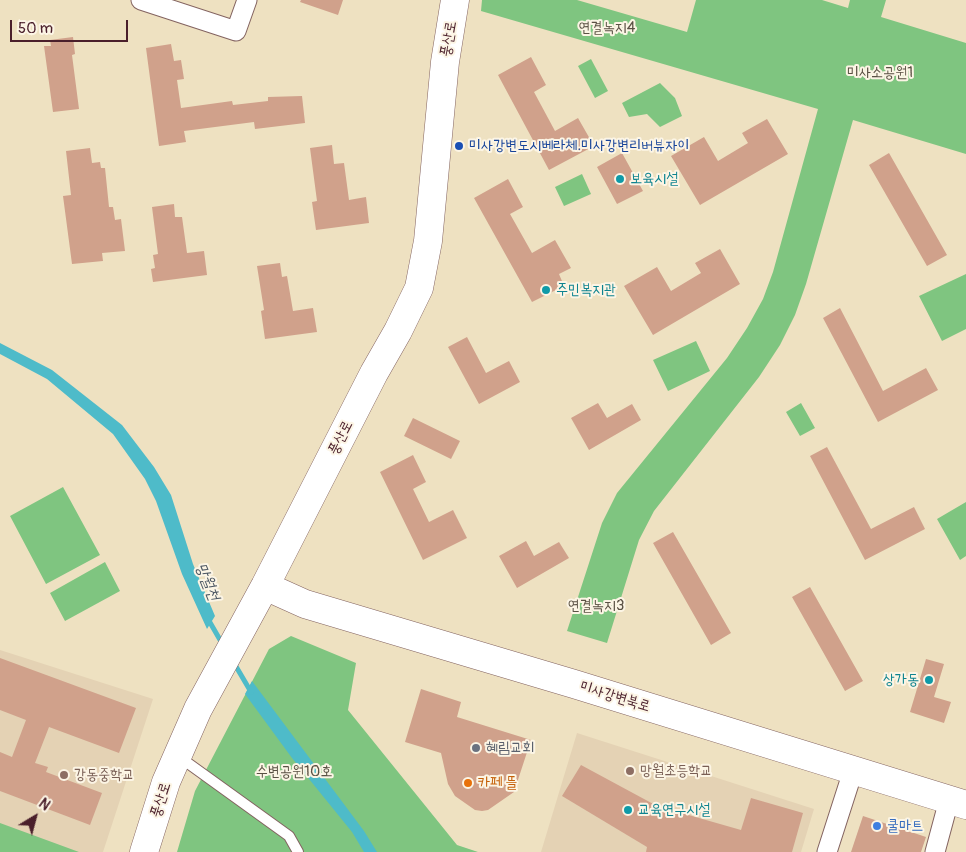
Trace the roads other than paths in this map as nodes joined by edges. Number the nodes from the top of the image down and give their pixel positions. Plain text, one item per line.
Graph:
1 (141, 0) edge
2 (247, 0) edge
3 (455, 0) edge
4 (265, 586) junction
5 (178, 756) junction
6 (853, 771) junction
7 (958, 803) edge
8 (144, 852) edge
9 (298, 852) edge
10 (827, 852) edge
11 (935, 852) edge

1 - 2 street
3 - 4 street, 풍산로
4 - 5 street, 풍산로
4 - 6 street, 미사강변북로
5 - 8 street, 풍산로
5 - 9 lane
6 - 7 street, 미사강변북로
6 - 10 street
7 - 11 street

